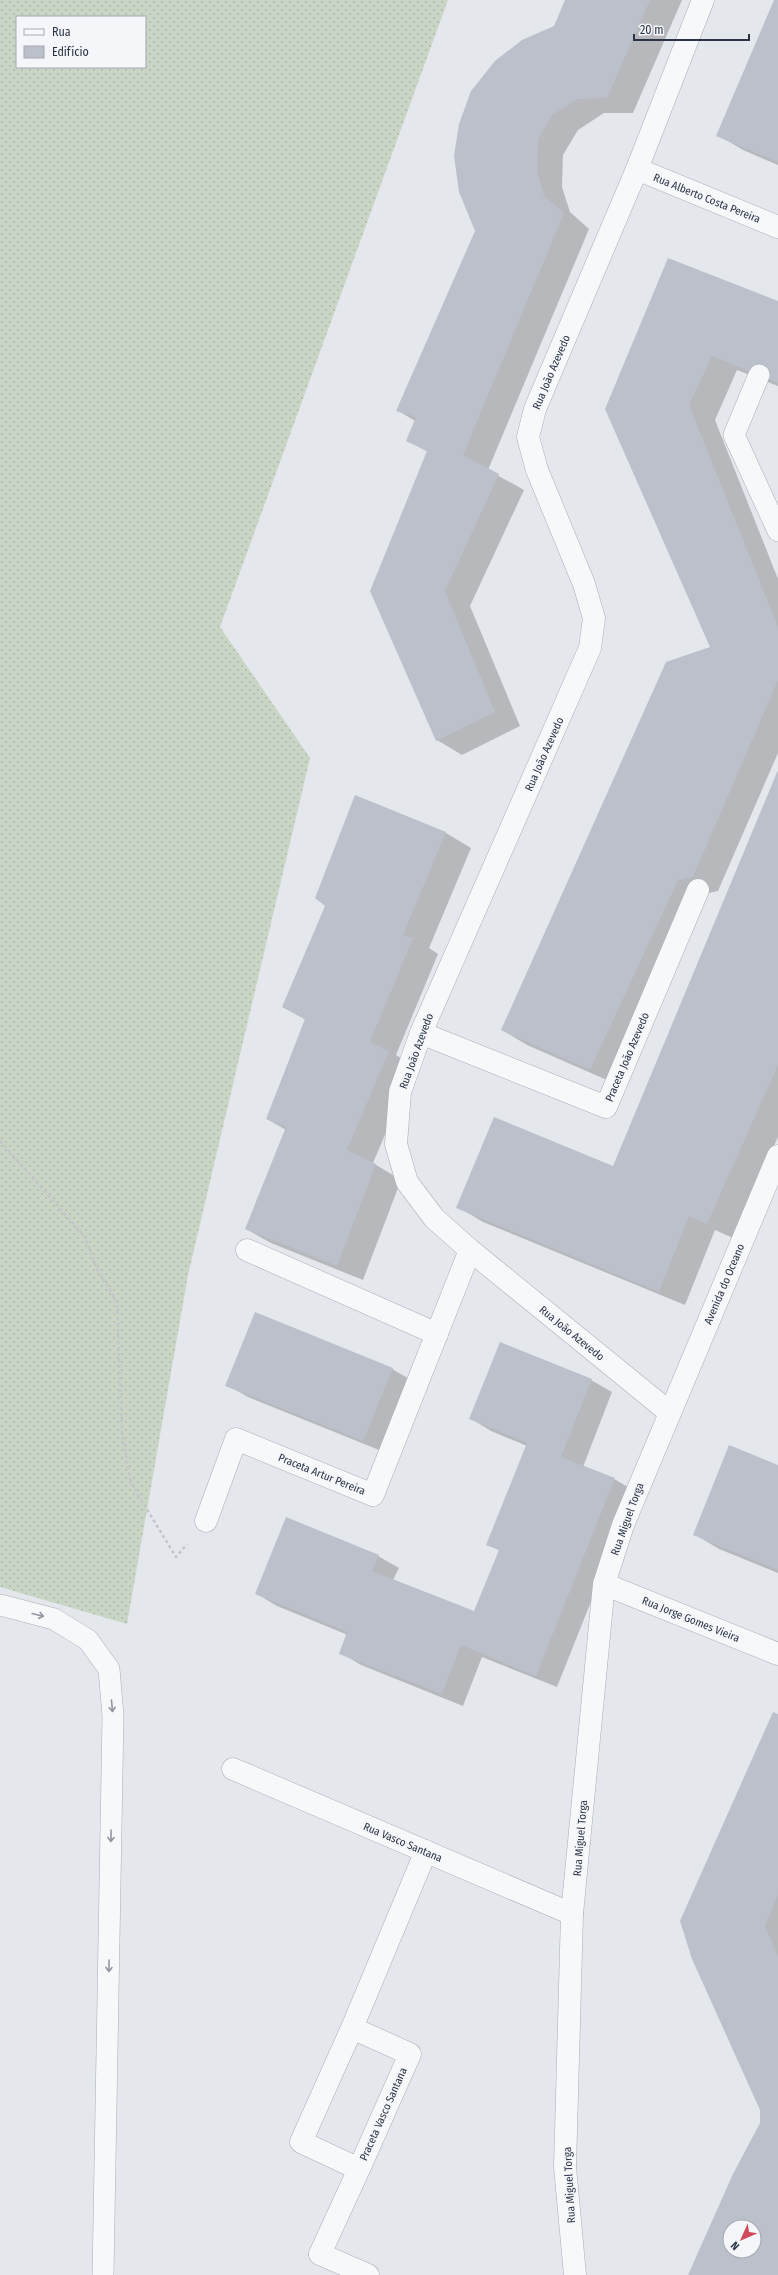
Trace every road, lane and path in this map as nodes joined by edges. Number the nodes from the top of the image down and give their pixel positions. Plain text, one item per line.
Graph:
1 (703, 0) edge
2 (637, 169) junction
3 (778, 227) edge
4 (759, 375) dead end
5 (778, 531) edge
6 (698, 890) dead end
7 (421, 1033) junction
8 (0, 1141) edge
9 (778, 1156) edge
10 (771, 1195) edge
11 (247, 1250) dead end
12 (470, 1250) junction
13 (437, 1334) junction
14 (669, 1412) junction
15 (206, 1521) dead end
16 (189, 1541) dead end
17 (604, 1584) junction
18 (0, 1605) edge
19 (778, 1654) edge
20 (233, 1769) dead end
21 (426, 1852) junction
22 (572, 1914) junction
23 (352, 2028) junction
24 (359, 2168) junction
25 (103, 2275) edge
26 (368, 2275) edge
27 (575, 2275) edge

1 - 2 street, Rua João Azevedo
2 - 3 street, Rua Alberto Costa Pereira
2 - 7 street, Rua João Azevedo
4 - 5 lane
6 - 7 street, Praceta João Azevedo
7 - 12 street, Rua João Azevedo
8 - 16 path
9 - 10 street, Avenida do Oceano
10 - 14 street, Avenida do Oceano
11 - 13 street
12 - 13 street, Praceta Artur Pereira
12 - 14 street, Rua João Azevedo
13 - 15 street, Praceta Artur Pereira
14 - 17 street, Rua Miguel Torga
17 - 19 street, Rua Jorge Gomes Vieira
17 - 22 street, Rua Miguel Torga
18 -> 25 lane
20 - 21 street, Rua Vasco Santana
21 - 22 street, Rua Vasco Santana
21 - 23 street, Praceta Vasco Santana
22 - 27 street, Rua Miguel Torga
23 - 24 street, Praceta Vasco Santana
23 - 24 street, Praceta Vasco Santana
24 - 26 street

